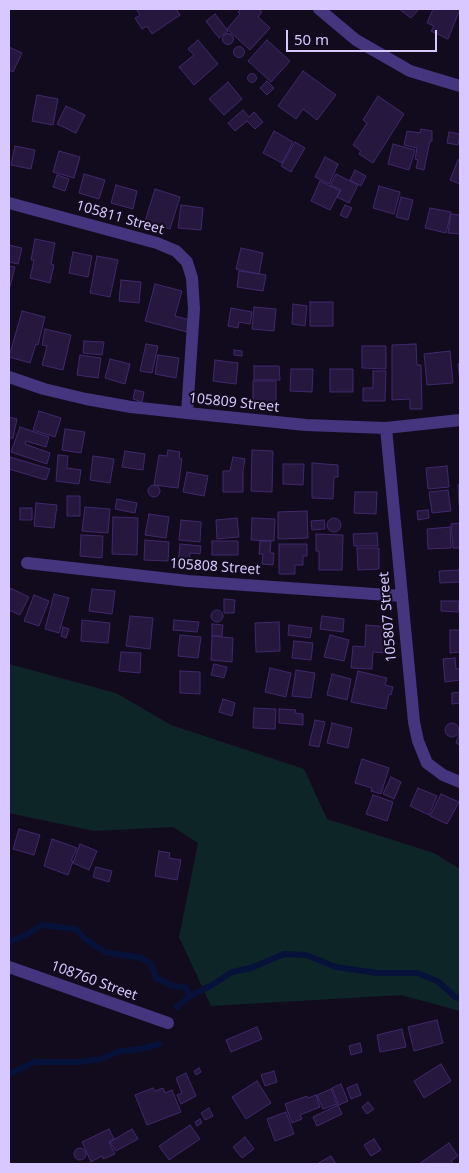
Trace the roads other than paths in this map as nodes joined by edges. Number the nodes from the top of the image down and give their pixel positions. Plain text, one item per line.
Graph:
1 (319, 9) edge
2 (460, 86) edge
3 (9, 203) edge
4 (9, 377) edge
5 (187, 413) junction
6 (460, 420) edge
7 (386, 428) junction
8 (27, 563) dead end
9 (402, 596) junction
10 (460, 782) edge
11 (9, 967) edge
12 (168, 1023) dead end

1 - 2 street
3 - 5 street, 105811 Street
4 - 5 street, 105809 Street
5 - 7 street, 105809 Street
6 - 7 street, 105809 Street
7 - 9 street, 105807 Street
8 - 9 street, 105808 Street
9 - 10 street, 105807 Street
11 - 12 street, 108760 Street

